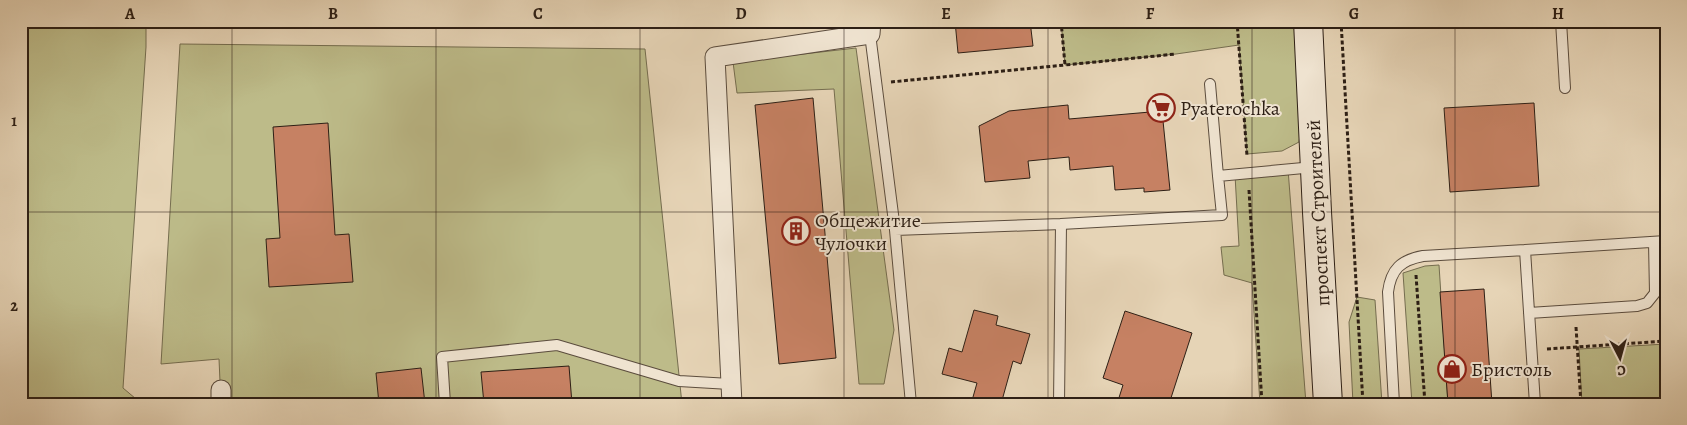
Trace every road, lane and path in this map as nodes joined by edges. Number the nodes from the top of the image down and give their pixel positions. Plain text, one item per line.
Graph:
1 (1061, 21) edge
2 (1237, 21) edge
3 (1308, 21) edge
4 (1341, 21) edge
5 (1561, 21) edge
6 (870, 28) edge
7 (1176, 54) dead end
8 (1065, 65) junction
9 (876, 83) junction
10 (1210, 84) dead end
11 (1565, 88) dead end
12 (1315, 166) junction
13 (1248, 173) junction
14 (1218, 176) junction
15 (1061, 224) junction
16 (895, 230) junction
17 (1666, 241) edge
18 (1654, 242) junction
19 (1525, 250) junction
20 (1421, 270) dead end
21 (1574, 310) junction
22 (1529, 313) junction
23 (1666, 341) edge
24 (1577, 347) junction
25 (1531, 350) junction
26 (730, 384) junction
27 (445, 404) edge
28 (732, 404) edge
29 (912, 404) edge
30 (1059, 404) edge
31 (1262, 404) edge
32 (1328, 404) edge
33 (1363, 404) edge
34 (1394, 404) edge
35 (1425, 404) edge
36 (1535, 404) edge
37 (1581, 404) edge

1 - 8 path
2 - 13 path
3 - 12 street, проспект Строителей
4 - 33 path
5 - 11 lane
6 - 9 lane
6 - 26 street
7 - 8 path
8 - 9 path
9 - 16 lane
10 - 14 lane
12 - 13 lane
12 - 32 street, проспект Строителей
13 - 14 lane
13 - 31 path
14 - 15 lane
15 - 16 lane
15 - 30 lane
16 - 29 lane
17 - 18 lane
18 - 19 lane
18 - 21 lane
19 - 22 lane
19 - 34 lane
20 - 35 path
21 - 22 lane
21 - 24 path
22 - 25 lane
23 - 24 path
24 - 25 path
24 - 37 path
25 - 36 lane
26 - 27 lane
26 - 28 street

